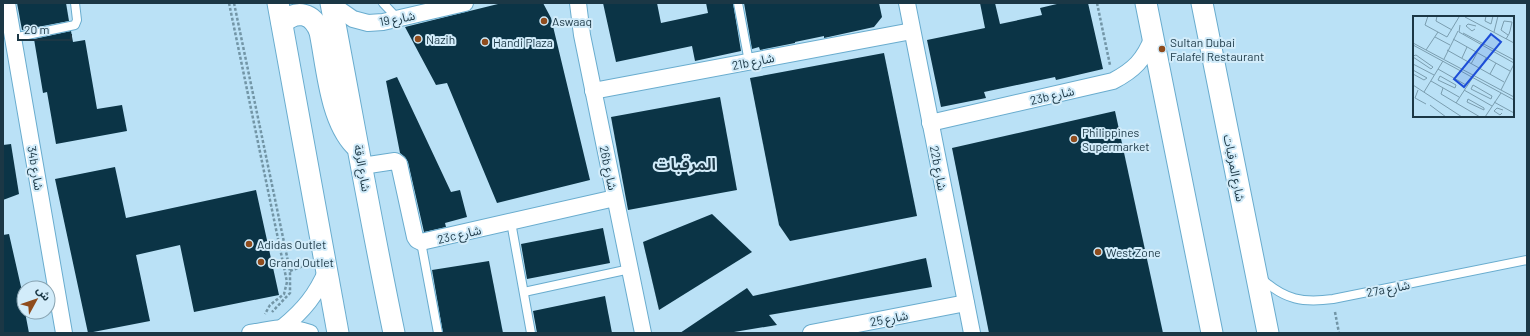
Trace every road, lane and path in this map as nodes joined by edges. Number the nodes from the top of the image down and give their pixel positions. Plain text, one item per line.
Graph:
1 (7, 3) edge
2 (75, 3) edge
3 (229, 3) edge
4 (234, 3) edge
5 (333, 3) edge
6 (383, 3) edge
7 (465, 3) edge
8 (578, 3) edge
9 (738, 3) edge
10 (907, 3) edge
11 (1097, 3) edge
12 (1146, 3) edge
13 (1202, 3) edge
14 (280, 13) edge
15 (398, 19) junction
16 (912, 31) junction
17 (1153, 37) junction
18 (13, 38) junction
19 (749, 62) junction
20 (1113, 81) junction
21 (593, 91) junction
22 (930, 122) junction
23 (361, 158) junction
24 (615, 198) junction
25 (511, 222) junction
26 (421, 242) junction
27 (1527, 260) edge
28 (630, 269) junction
29 (327, 270) junction
30 (1256, 274) junction
31 (524, 292) junction
32 (1333, 299) junction
33 (966, 303) junction
34 (275, 328) junction
35 (64, 333) edge
36 (250, 333) edge
37 (310, 333) edge
38 (338, 333) edge
39 (394, 333) edge
40 (438, 333) edge
41 (531, 333) edge
42 (643, 333) edge
43 (811, 333) edge
44 (972, 333) edge
45 (1212, 333) edge
46 (1268, 333) edge
47 (1339, 333) edge

1 - 18 street, 34b شارع
2 - 18 lane
3 - 34 path
4 - 34 path
5 - 15 street, شارع 19
5 - 23 street, شارع الرقة
6 - 15 lane
7 - 15 street, شارع 19
8 - 21 street, 26b شارع
9 - 19 lane
10 - 16 street, 22b شارع
11 - 20 path
12 - 17 street
13 - 30 street, شارع المرقبات
14 - 23 street
14 - 29 street
16 - 19 street, 21b شارع
16 - 22 street, 22b شارع
17 - 20 street, 23b شارع
17 - 45 street
18 - 35 street, 34b شارع
19 - 21 street, 21b شارع
20 - 22 street, 23b شارع
21 - 24 street, 26b شارع
22 - 33 street, 22b شارع
23 - 26 street, 23c شارع
23 - 39 street, شارع الرقة
24 - 25 street, 23c شارع
24 - 28 street, 26b شارع
25 - 26 street, 23c شارع
25 - 31 lane
26 - 40 lane
27 - 32 lane, 27a شارع
28 - 31 lane
28 - 42 street, 26b شارع
29 - 34 street
29 - 38 street
30 - 32 lane, 27a شارع
30 - 46 street, شارع المرقبات
31 - 41 lane
32 - 47 path
33 - 43 street, شارع 25
33 - 44 street, 22b شارع
34 - 36 street
34 - 37 street

